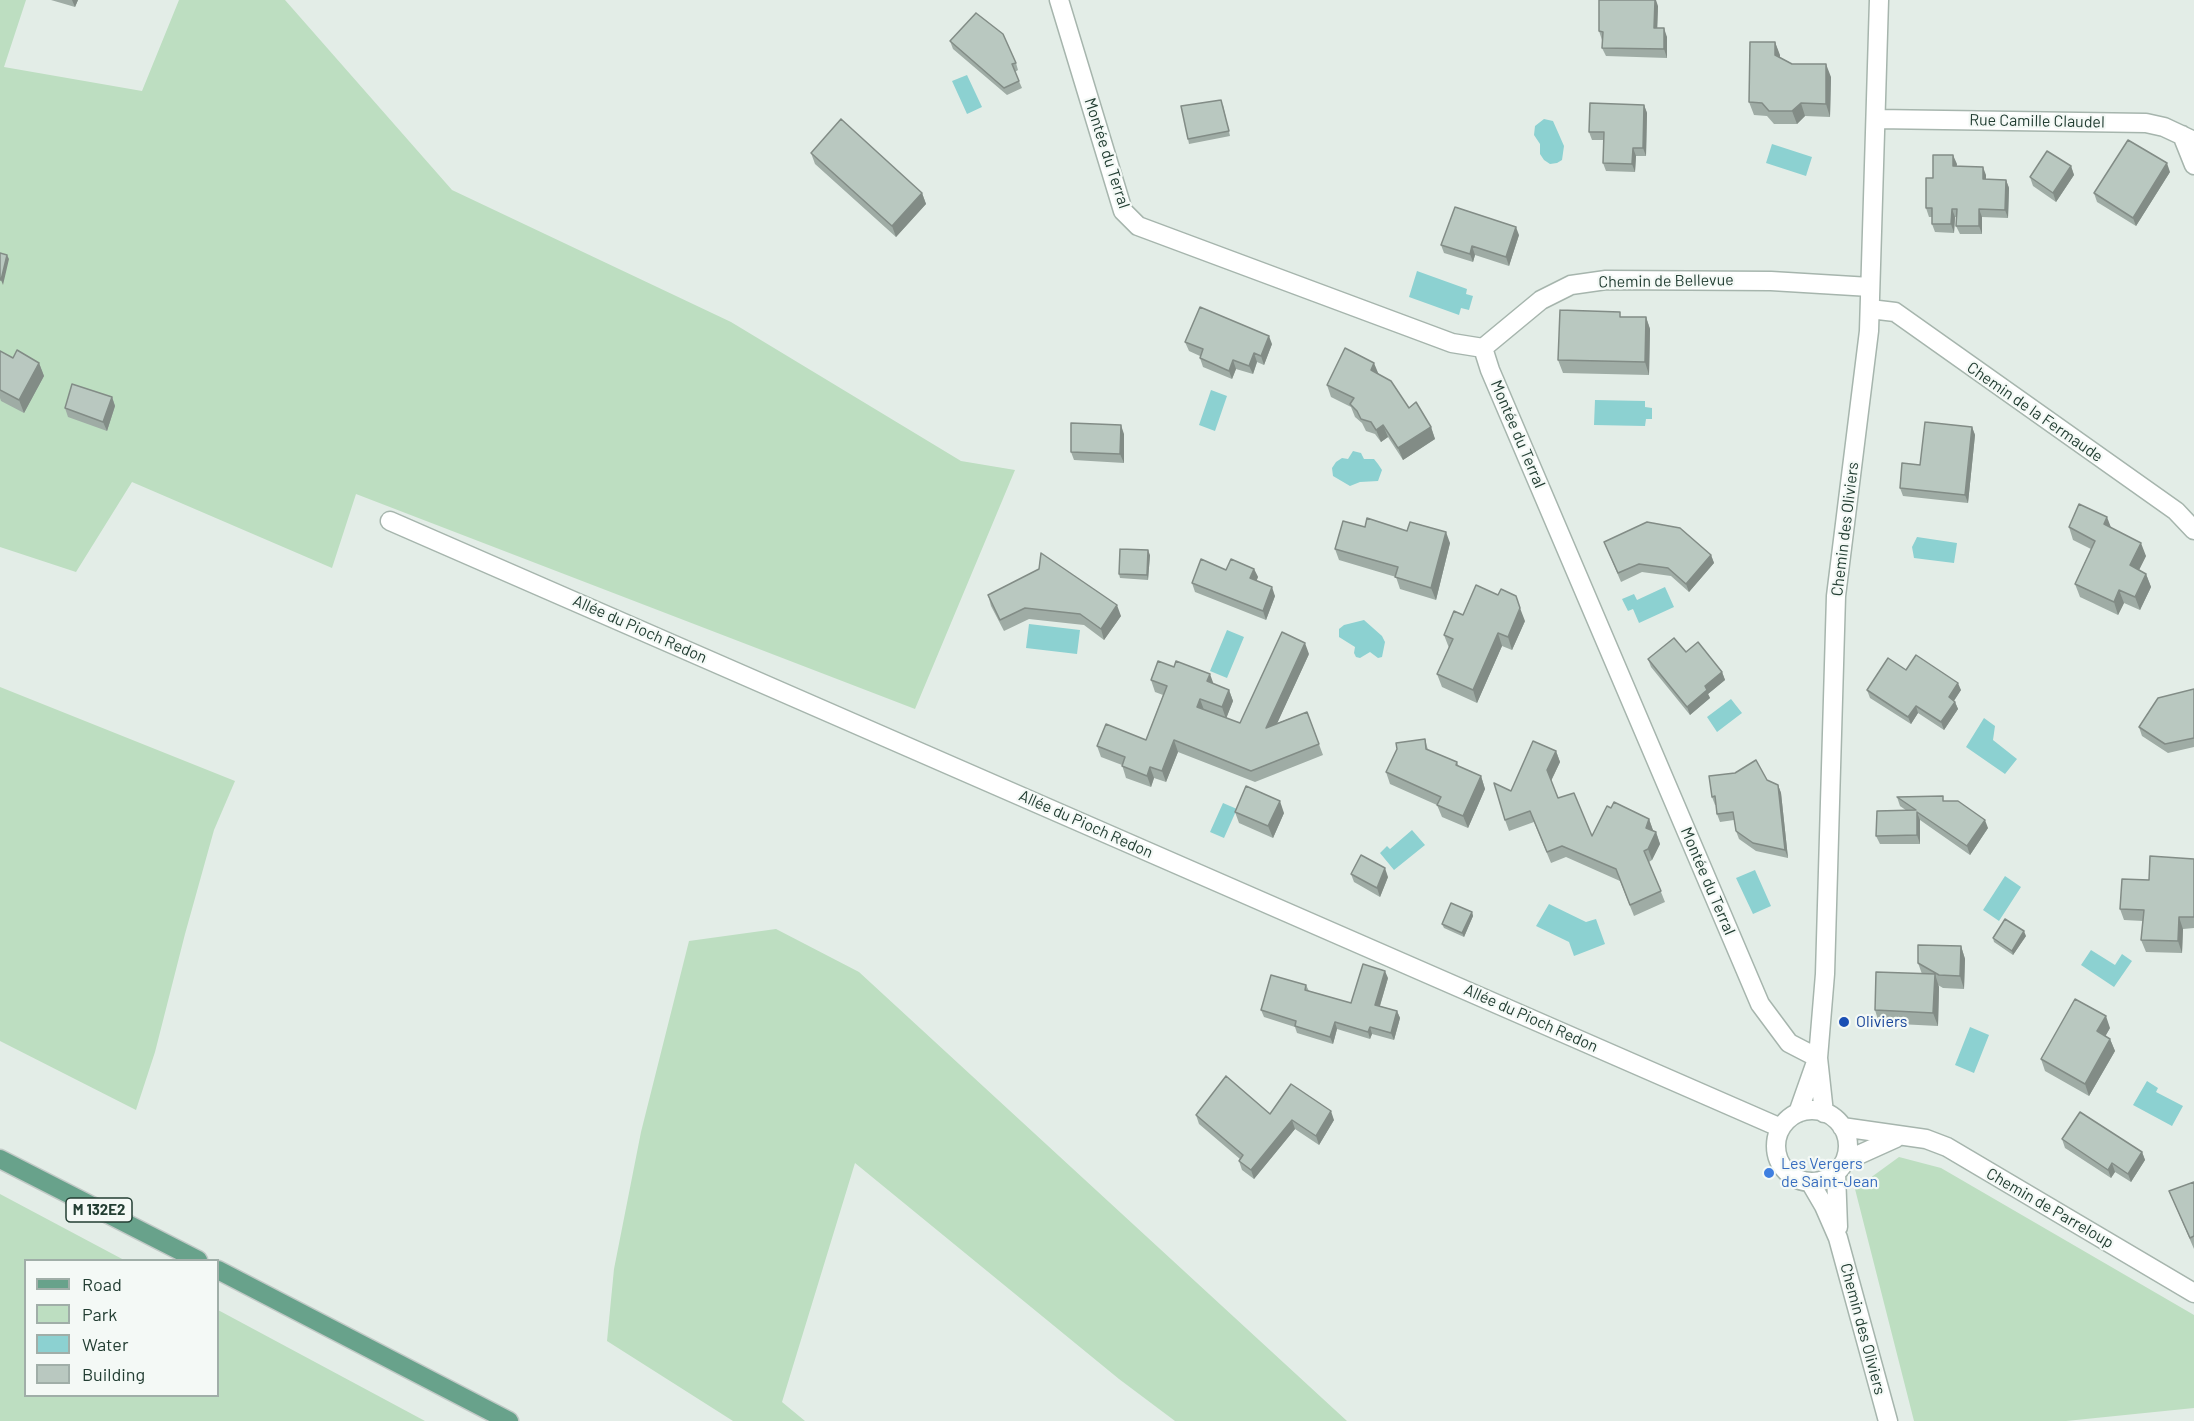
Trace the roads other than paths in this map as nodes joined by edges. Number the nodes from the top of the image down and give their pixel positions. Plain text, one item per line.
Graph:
1 (1059, 0) edge
2 (1879, 0) edge
3 (1877, 119) junction
4 (2188, 138) edge
5 (2194, 165) edge
6 (1870, 287) junction
7 (1870, 309) junction
8 (1483, 348) junction
9 (390, 521) dead end
10 (2194, 530) edge
11 (1818, 1058) junction
12 (1798, 1113) junction
13 (1824, 1113) junction
14 (1842, 1127) junction
15 (1781, 1128) junction
16 (1900, 1136) junction
17 (0, 1159) edge
18 (1840, 1167) junction
19 (1810, 1182) junction
20 (1838, 1238) junction
21 (196, 1259) edge
22 (219, 1271) edge
23 (2194, 1293) edge
24 (509, 1421) edge
25 (1888, 1421) edge

1 - 8 street, Montée du Terral
2 - 3 street, Chemin des Oliviers
3 - 4 street, Rue Camille Claudel
3 - 6 street, Chemin des Oliviers
4 - 5 street
6 - 7 street, Chemin des Oliviers
6 - 8 street, Chemin de Bellevue
7 - 10 street, Chemin de la Fermaude
7 - 11 street, Chemin des Oliviers
8 - 11 street, Montée du Terral
9 - 15 street, Allée du Pioch Redon
11 - 12 street, Chemin des Oliviers
11 - 13 street, Chemin des Oliviers
12 - 13 street
12 - 15 street, Chemin des Oliviers
13 - 14 street
14 - 16 street, Chemin de Parreloup
14 - 18 street, Chemin des Oliviers
15 - 19 street
16 - 18 street
16 - 23 street, Chemin de Parreloup
17 - 21 main road, M 132E2
18 - 19 street
18 - 20 street, Chemin des Oliviers
19 - 20 street, Chemin des Oliviers
20 - 25 street, Chemin des Oliviers
22 - 24 main road

